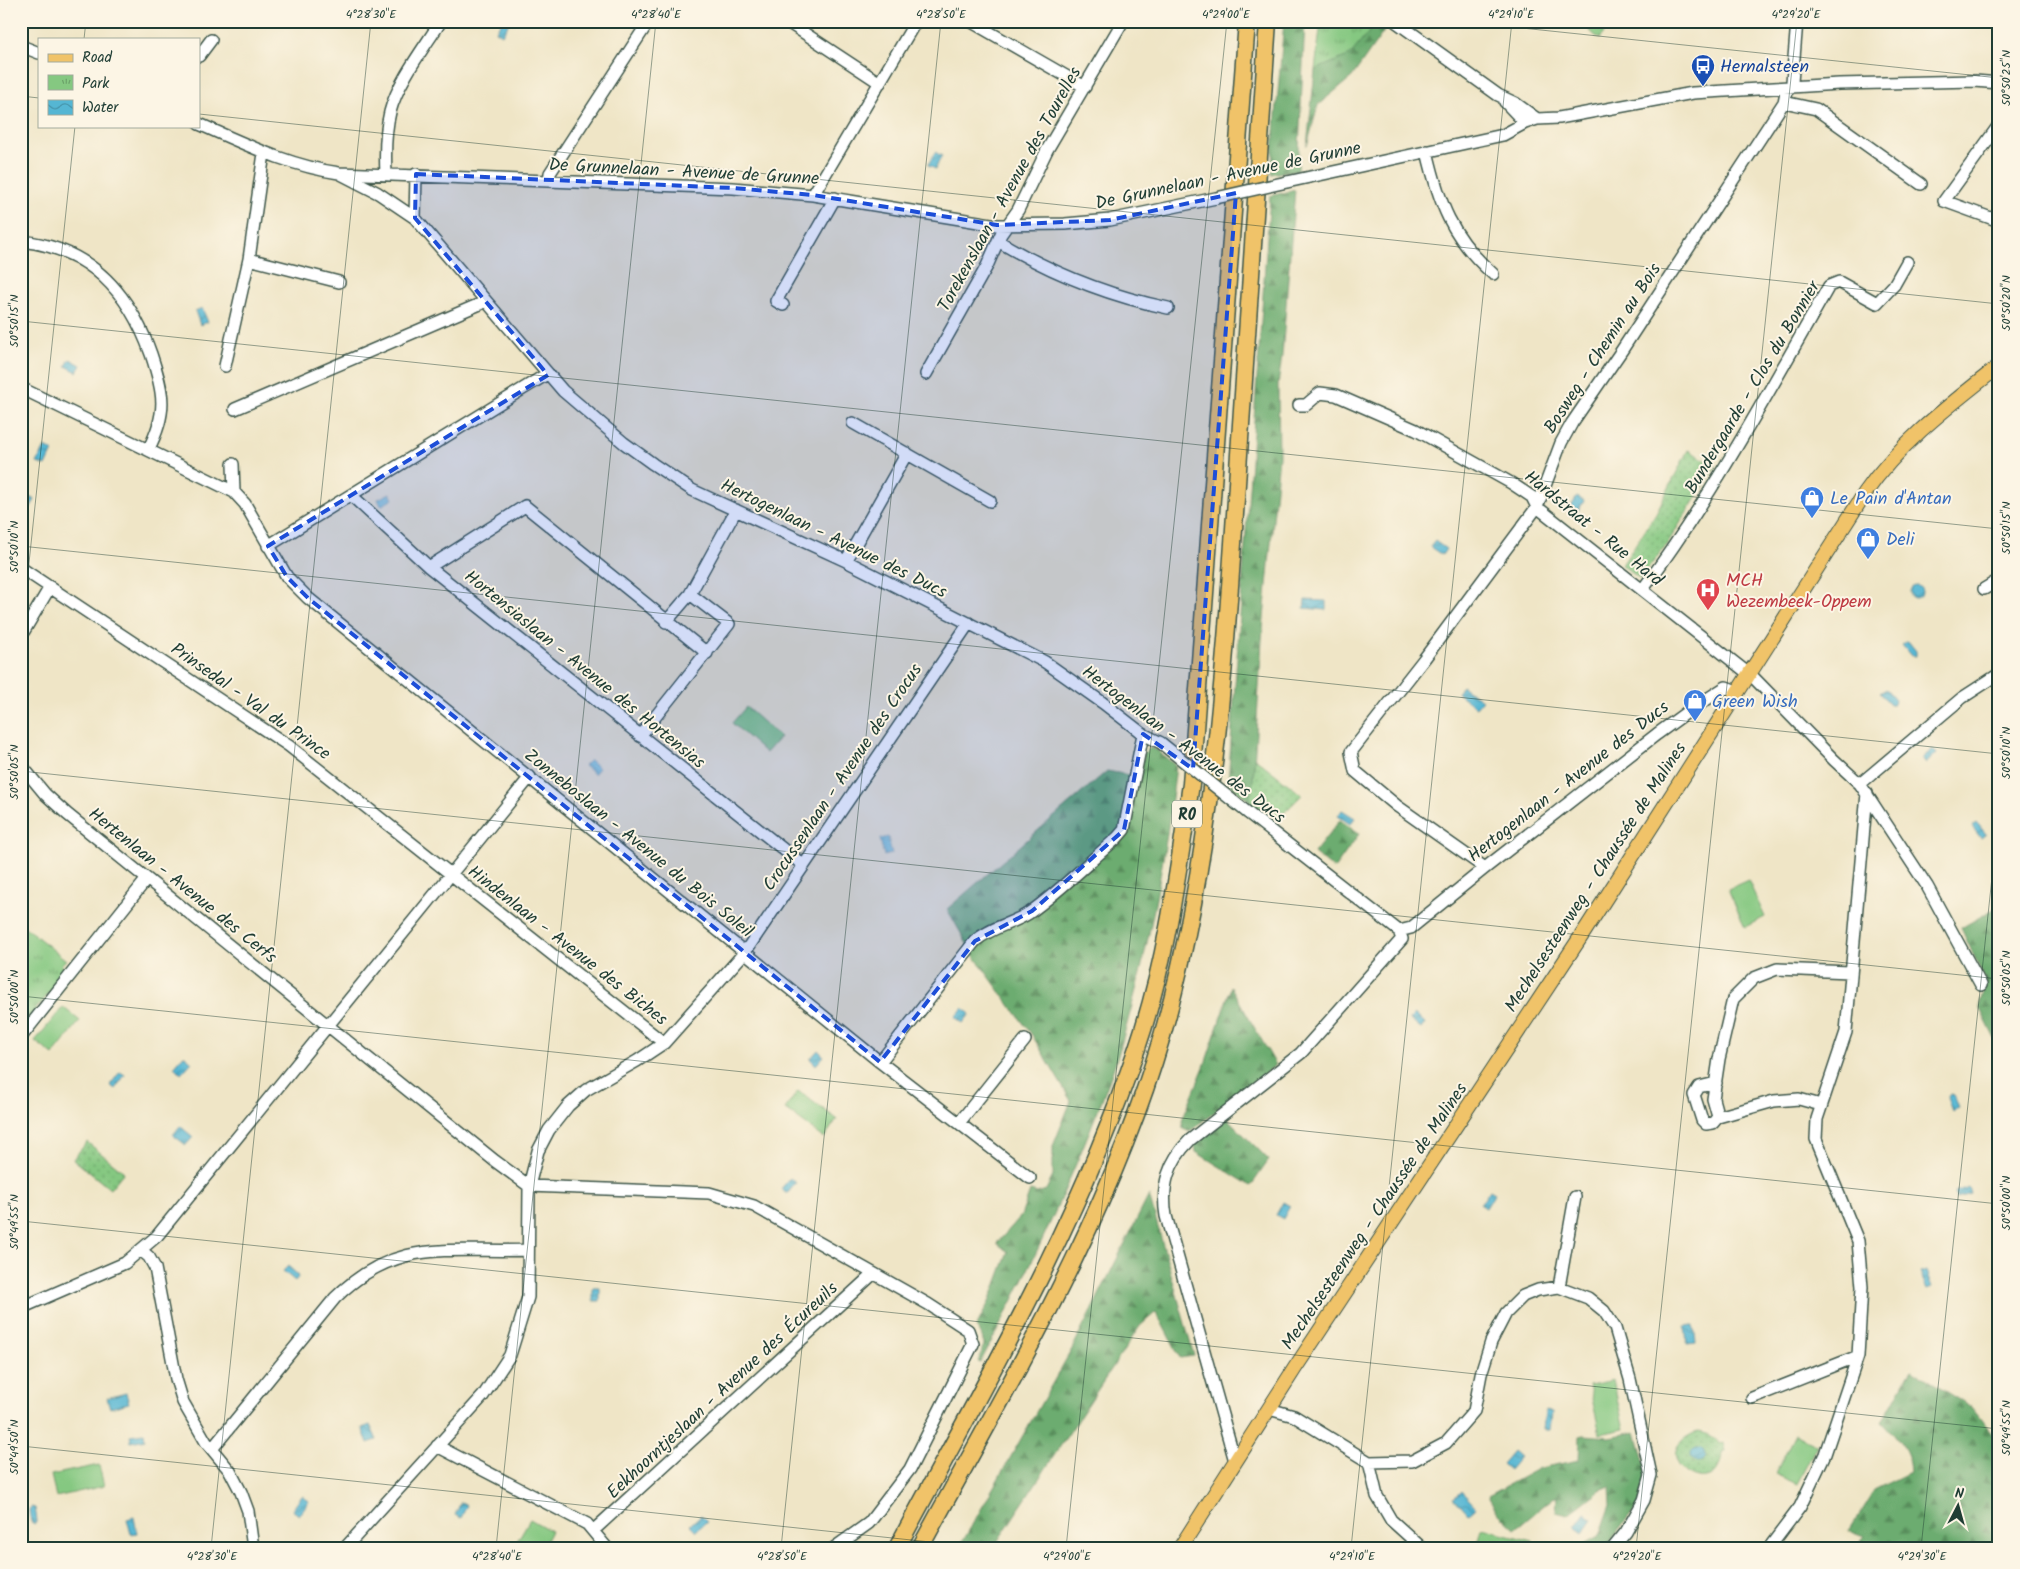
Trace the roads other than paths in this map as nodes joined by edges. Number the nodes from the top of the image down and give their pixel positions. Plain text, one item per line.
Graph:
1 (441, 21) edge
2 (649, 21) edge
3 (786, 21) edge
4 (916, 21) edge
5 (970, 21) edge
6 (1123, 21) edge
7 (1247, 21) edge
8 (1268, 21) edge
9 (1395, 21) edge
10 (1798, 21) edge
11 (211, 40) dead end
12 (21, 46) edge
13 (38, 53) edge
14 (200, 55) edge
15 (880, 82) junction
16 (1999, 83) edge
17 (1085, 87) junction
18 (1791, 87) junction
19 (1498, 95) junction
20 (1784, 102) junction
21 (1537, 119) junction
22 (1525, 123) junction
23 (200, 124) edge
24 (1999, 125) edge
25 (1427, 151) junction
26 (264, 153) junction
27 (339, 173) junction
28 (386, 174) junction
29 (416, 174) junction
30 (549, 181) junction
31 (1920, 184) dead end
32 (814, 195) junction
33 (835, 198) junction
34 (415, 218) junction
35 (1999, 221) edge
36 (1008, 225) junction
37 (21, 241) edge
38 (998, 241) junction
39 (249, 259) junction
40 (1907, 262) dead end
41 (1493, 274) dead end
42 (339, 282) dead end
43 (485, 300) junction
44 (783, 305) dead end
45 (1168, 308) dead end
46 (225, 366) dead end
47 (1999, 366) edge
48 (547, 374) junction
49 (926, 374) dead end
50 (21, 388) edge
51 (1299, 405) dead end
52 (234, 408) dead end
53 (853, 423) dead end
54 (148, 450) junction
55 (907, 453) junction
56 (233, 464) dead end
57 (234, 492) junction
58 (351, 495) junction
59 (990, 501) dead end
60 (1537, 507) junction
61 (736, 510) junction
62 (268, 546) junction
63 (846, 561) junction
64 (429, 567) junction
65 (21, 568) edge
66 (1999, 580) edge
67 (50, 587) junction
68 (1644, 589) junction
69 (1984, 589) dead end
70 (690, 594) junction
71 (666, 622) junction
72 (969, 624) junction
73 (21, 636) edge
74 (708, 653) junction
75 (1749, 673) junction
76 (1999, 674) edge
77 (1737, 691) junction
78 (1142, 734) junction
79 (640, 736) junction
80 (21, 765) edge
81 (530, 777) junction
82 (1864, 788) junction
83 (803, 865) junction
84 (1485, 868) junction
85 (452, 874) junction
86 (146, 880) junction
87 (1399, 931) junction
88 (744, 952) junction
89 (1850, 972) junction
90 (1981, 985) dead end
91 (329, 1026) junction
92 (21, 1036) edge
93 (1025, 1040) dead end
94 (664, 1043) junction
95 (880, 1062) junction
96 (1716, 1084) junction
97 (1821, 1105) junction
98 (1718, 1117) junction
99 (959, 1123) junction
100 (1030, 1178) dead end
101 (529, 1186) junction
102 (1575, 1197) dead end
103 (528, 1250) junction
104 (142, 1251) junction
105 (873, 1274) junction
106 (1559, 1287) junction
107 (21, 1308) edge
108 (1858, 1356) junction
109 (1278, 1396) junction
110 (1752, 1398) dead end
111 (1269, 1409) junction
112 (1294, 1416) junction
113 (437, 1446) junction
114 (212, 1449) junction
115 (1235, 1461) junction
116 (1369, 1462) junction
117 (594, 1530) junction
118 (253, 1548) edge
119 (344, 1548) edge
120 (607, 1548) edge
121 (834, 1548) edge
122 (897, 1548) edge
123 (920, 1548) edge
124 (1180, 1548) edge
125 (1422, 1548) edge
126 (1613, 1548) edge
127 (1768, 1548) edge

1 - 28 street
2 - 30 street
3 - 15 street
4 - 15 street
5 - 17 street
6 - 17 street, Torekenslaan - Avenue des Tourelles
7 - 122 highway, R0
8 - 123 highway, R0
9 - 19 street
10 - 18 street, Bosweg - Chemin au Bois
11 - 14 street
12 - 13 street
15 - 32 street
16 - 18 street, De Grunnelaan - Avenue de Grunne
17 - 36 street, Torekenslaan - Avenue des Tourelles
18 - 20 street, Bosweg - Chemin au Bois
18 - 21 street, De Grunnelaan - Avenue de Grunne
19 - 21 street
19 - 22 street
20 - 31 street
20 - 60 street, Bosweg - Chemin au Bois
21 - 22 street, De Grunnelaan - Avenue de Grunne
22 - 25 street, De Grunnelaan - Avenue de Grunne
23 - 26 street
24 - 35 street
25 - 36 street, De Grunnelaan - Avenue de Grunne, bridge
25 - 41 street
26 - 27 street
26 - 39 street
27 - 28 street, De Grunnelaan - Avenue de Grunne
27 - 34 street, Hertogenlaan - Avenue des Ducs
28 - 29 street, De Grunnelaan - Avenue de Grunne
29 - 30 street, De Grunnelaan - Avenue de Grunne
29 - 34 street
30 - 32 street, De Grunnelaan - Avenue de Grunne
32 - 33 street, De Grunnelaan - Avenue de Grunne
33 - 36 street, De Grunnelaan - Avenue de Grunne
33 - 44 street
34 - 43 street, Hertogenlaan - Avenue des Ducs
36 - 38 street, Torekenslaan - Avenue des Tourelles
37 - 54 street
38 - 45 street
38 - 49 street, Torekenslaan - Avenue des Tourelles
39 - 42 street
39 - 46 street
40 - 68 street, Bundergaarde - Clos du Bonnier
43 - 48 street, Hertogenlaan - Avenue des Ducs
43 - 52 street
47 - 75 main road, Mechelsesteenweg - Chaussée de Malines
48 - 58 street
48 - 61 street, Hertogenlaan - Avenue des Ducs
50 - 54 street
51 - 60 street, Hardstraat - Rue Hard
53 - 55 street
54 - 57 street
55 - 59 street
55 - 63 street
56 - 57 street
57 - 62 street, Zonneboslaan - Avenue du Bois Soleil
58 - 62 street
58 - 64 street, Hortensiaslaan - Avenue des Hortensias
60 - 68 street, Hardstraat - Rue Hard
60 - 84 street, Bosweg - Chemin au Bois
61 - 63 street, Hertogenlaan - Avenue des Ducs
61 - 70 street
62 - 81 street, Zonneboslaan - Avenue du Bois Soleil
63 - 72 street, Hertogenlaan - Avenue des Ducs
64 - 71 street
64 - 79 street, Hortensiaslaan - Avenue des Hortensias
65 - 67 street, Prinsedal - Val du Prince
66 - 69 street
67 - 73 street
67 - 85 street, Prinsedal - Val du Prince
68 - 75 street, Hardstraat - Rue Hard
70 - 71 street
70 - 74 street
71 - 74 street
72 - 78 street, Hertogenlaan - Avenue des Ducs
72 - 83 street, Crocussenlaan - Avenue des Crocus
74 - 79 street
75 - 77 main road, Mechelsesteenweg - Chaussée de Malines
75 - 82 street, Hardstraat - Rue Hard
76 - 82 street
77 - 84 street, Hertogenlaan - Avenue des Ducs
77 - 109 main road, Mechelsesteenweg - Chaussée de Malines
78 - 87 street, Hertogenlaan - Avenue des Ducs, bridge
78 - 95 street
79 - 83 street, Hortensiaslaan - Avenue des Hortensias
80 - 86 street, Hertenlaan - Avenue des Cerfs
81 - 85 street
81 - 88 street, Zonneboslaan - Avenue du Bois Soleil
82 - 89 street
82 - 90 street, Hardstraat - Rue Hard
83 - 88 street, Crocussenlaan - Avenue des Crocus
84 - 87 street, Hertogenlaan - Avenue des Ducs
85 - 91 street
85 - 94 street, Hindenlaan - Avenue des Biches
86 - 91 street, Hertenlaan - Avenue des Cerfs
86 - 92 street
87 - 115 street
88 - 94 street, Crocussenlaan - Avenue des Crocus
88 - 95 street, Zonneboslaan - Avenue du Bois Soleil
89 - 96 street
89 - 97 street
91 - 101 street, Hertenlaan - Avenue des Cerfs
91 - 104 street
93 - 99 street
94 - 101 street, Crocussenlaan - Avenue des Crocus
95 - 99 street, Zonneboslaan - Avenue du Bois Soleil
96 - 98 street
96 - 98 street
97 - 98 street
97 - 108 street
99 - 100 street, Zonneboslaan - Avenue du Bois Soleil
101 - 103 street, Crocussenlaan - Avenue des Crocus
101 - 105 street
102 - 106 street
103 - 113 street, Crocussenlaan - Avenue des Crocus
103 - 114 street
104 - 107 street
104 - 114 street
105 - 117 street, Eekhoorntjeslaan - Avenue des Écureuils
105 - 121 street
106 - 116 street
106 - 126 street
108 - 110 street
108 - 127 street
109 - 111 main road, Mechelsesteenweg - Chaussée de Malines
109 - 112 street
111 - 112 street
111 - 115 main road, Mechelsesteenweg - Chaussée de Malines
112 - 116 street
113 - 117 street
113 - 119 street, Crocussenlaan - Avenue des Crocus
114 - 118 street
115 - 124 main road, Mechelsesteenweg - Chaussée de Malines
116 - 125 street
117 - 120 street

